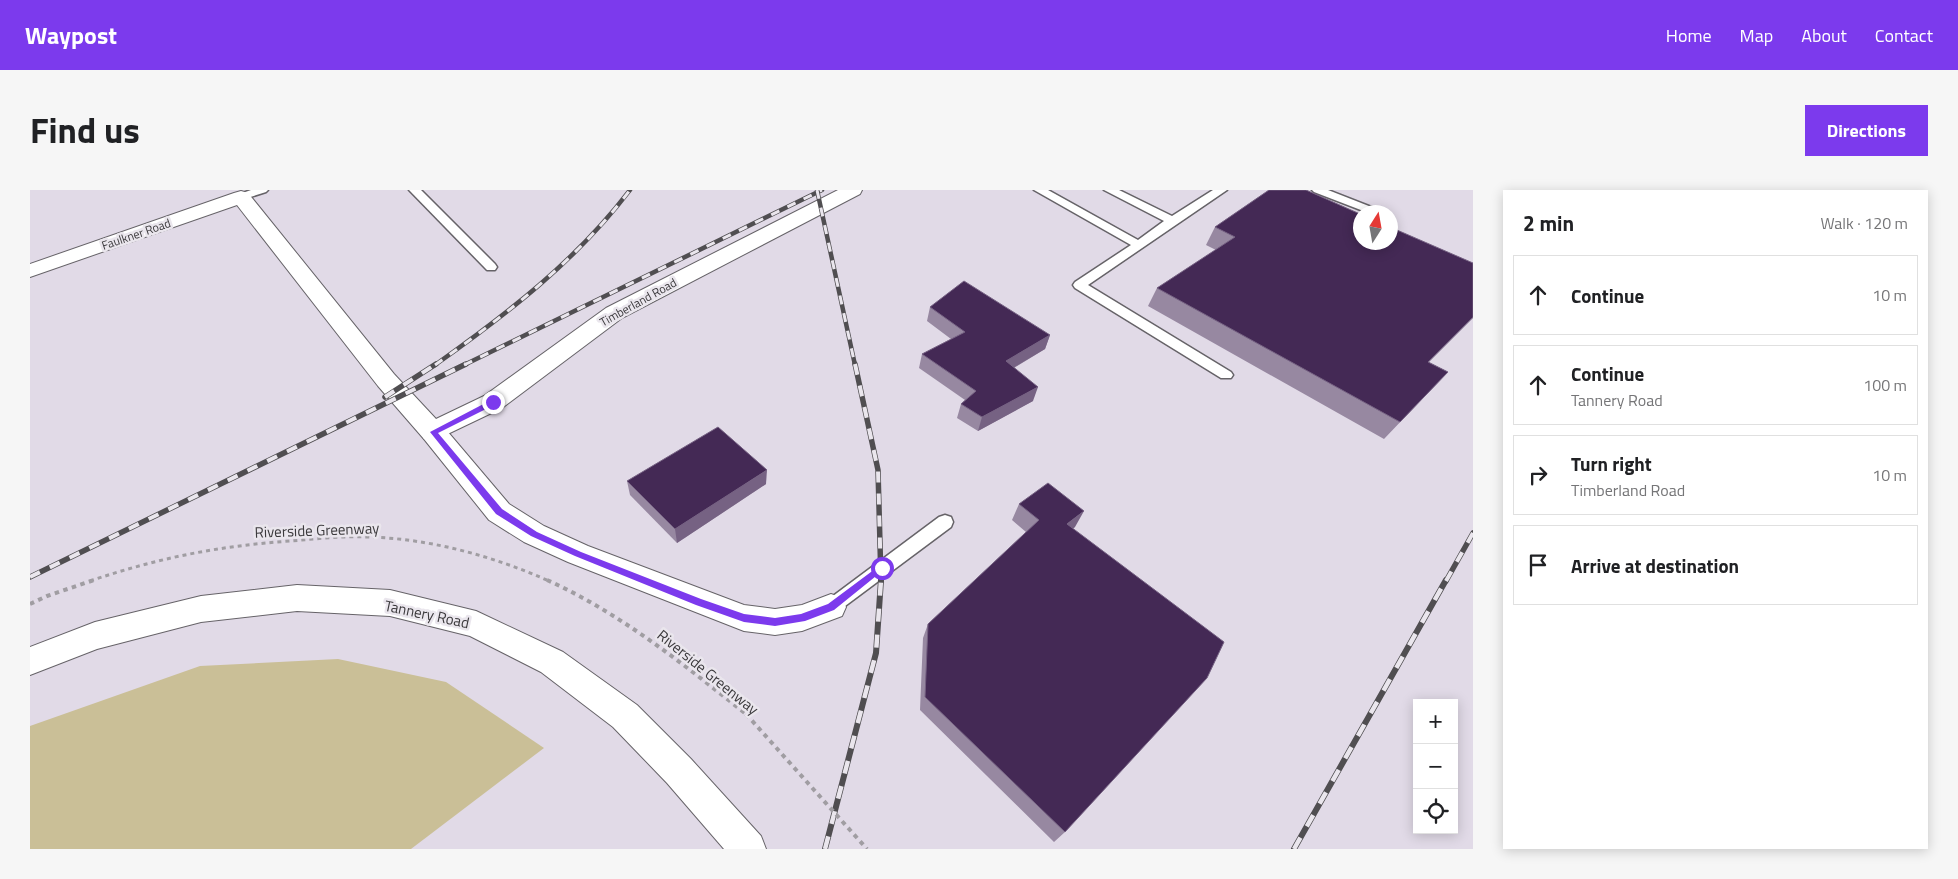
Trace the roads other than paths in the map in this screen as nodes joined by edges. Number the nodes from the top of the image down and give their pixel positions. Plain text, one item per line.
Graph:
1 (415, 190) edge
2 (853, 190) edge
3 (1040, 190) edge
4 (1110, 190) edge
5 (1221, 190) edge
6 (1318, 190) edge
7 (246, 192) edge
8 (1357, 205) edge
9 (1172, 221) junction
10 (1139, 245) junction
11 (491, 267) dead end
12 (30, 271) edge
13 (1226, 375) dead end
14 (433, 432) junction
15 (945, 522) dead end
16 (831, 607) joint
17 (30, 661) edge
18 (748, 849) edge

1 - 11 lane
2 - 14 street, Timberland Road
3 - 10 lane
4 - 9 lane
5 - 9 lane
6 - 8 lane
7 - 12 street, Faulkner Road
7 - 14 street
9 - 10 lane
10 - 13 lane
14 - 16 street
15 - 16 lane
17 - 18 street, Tannery Road

